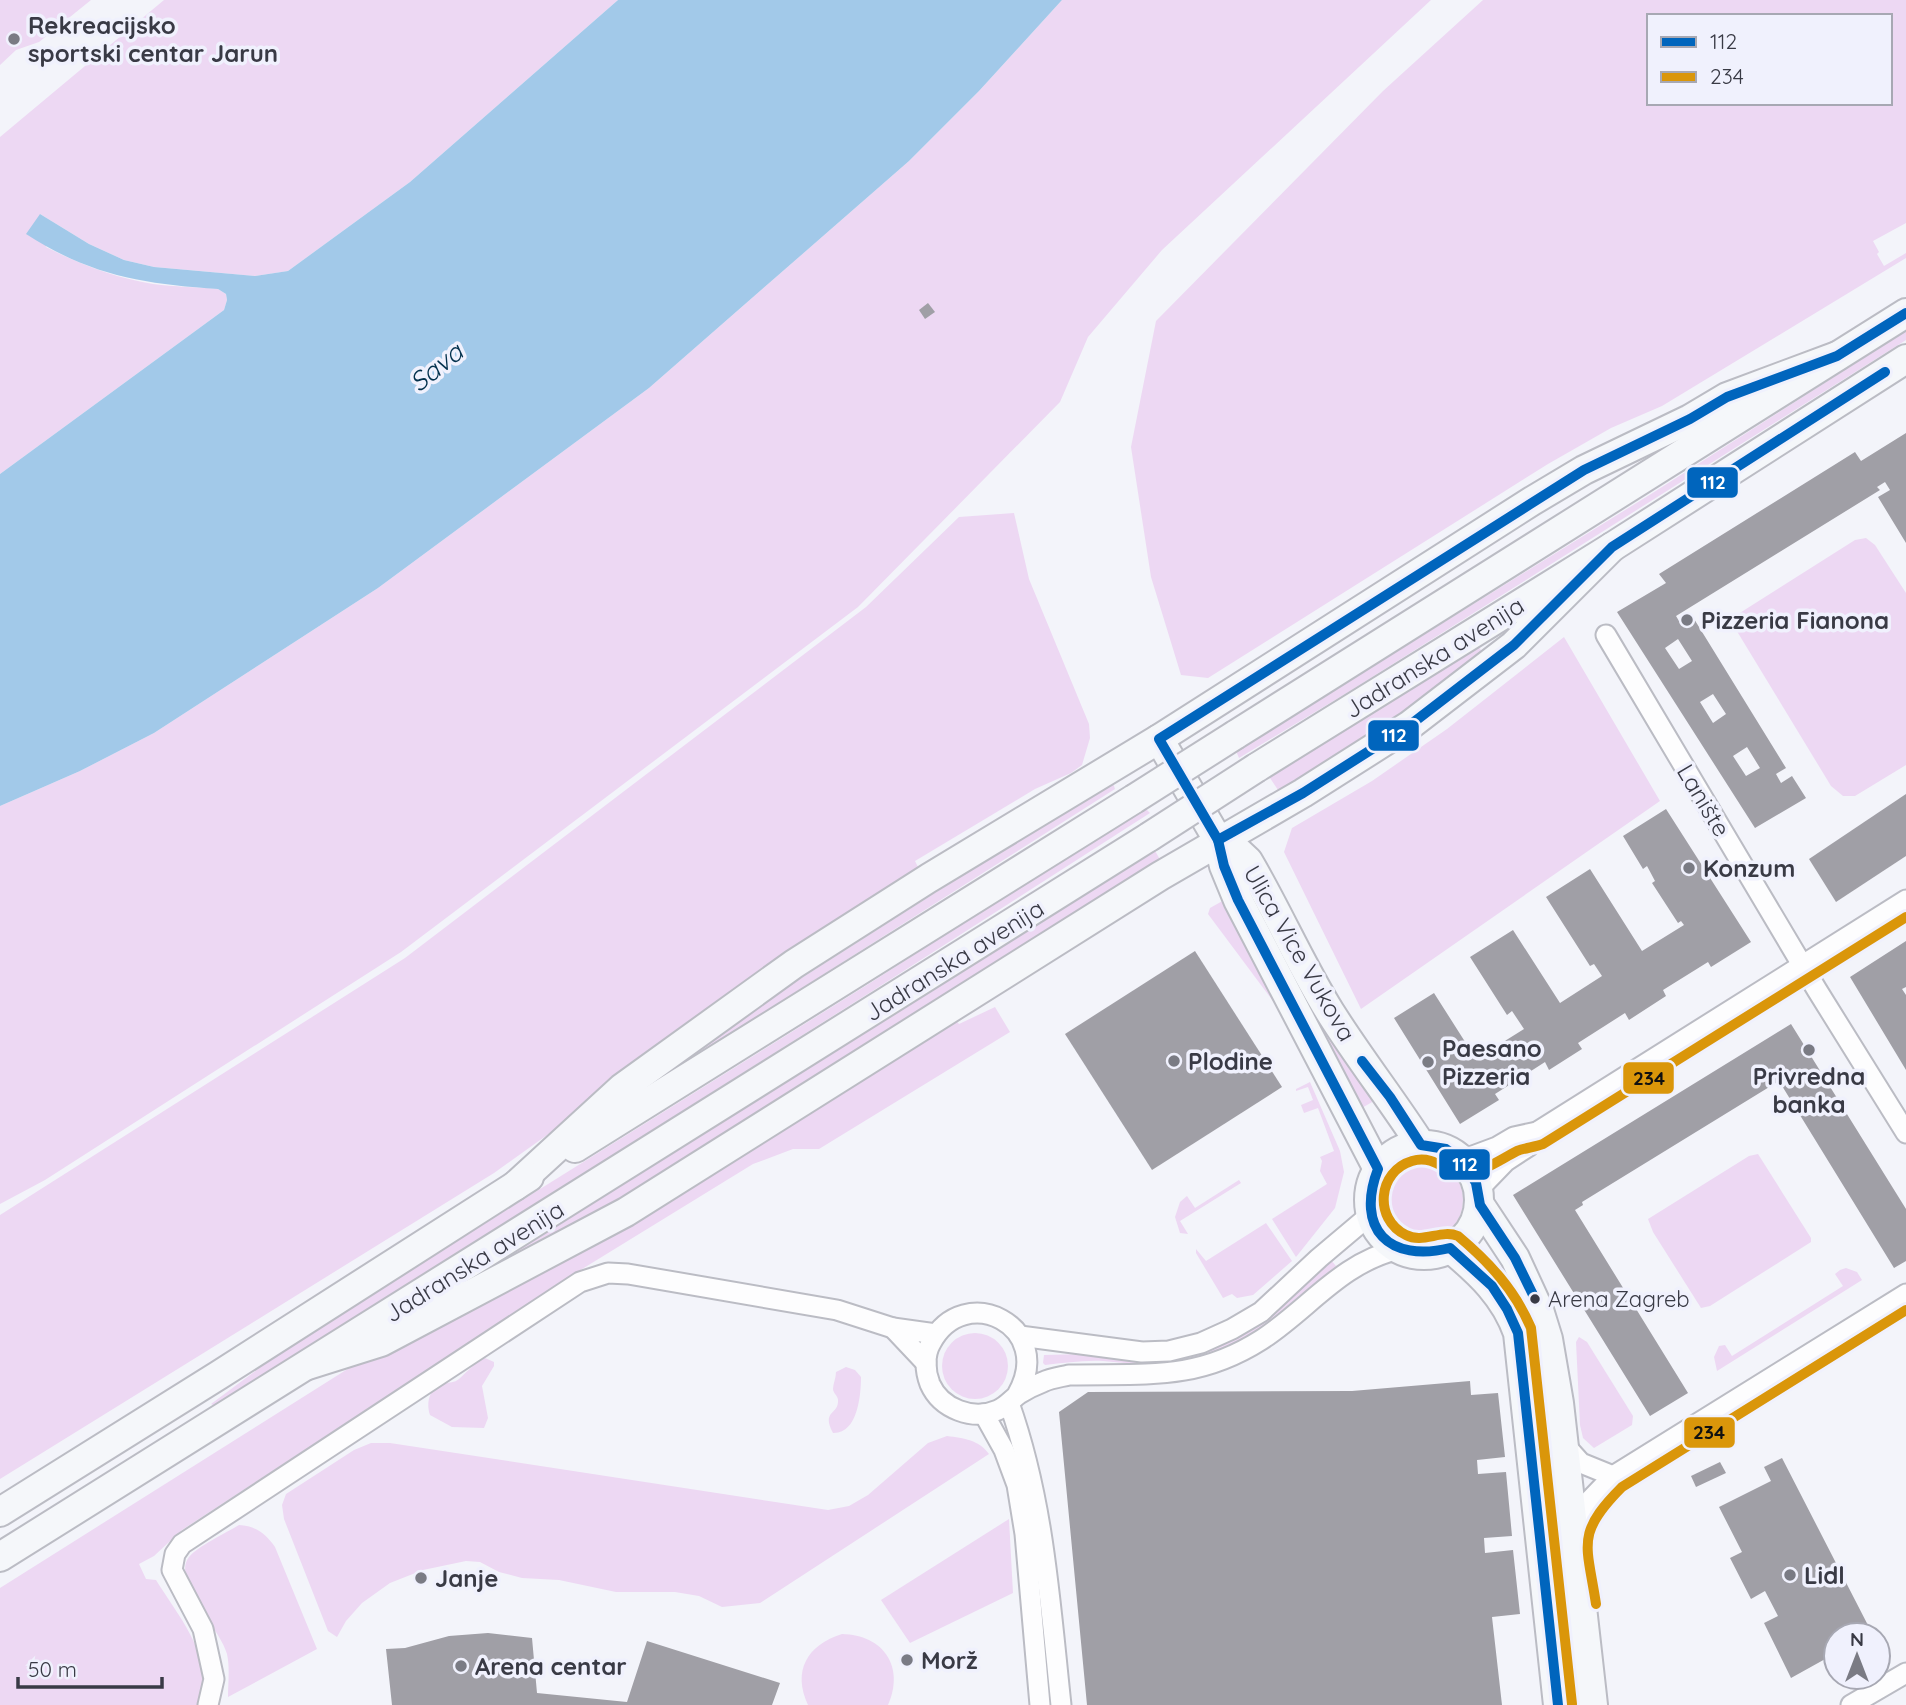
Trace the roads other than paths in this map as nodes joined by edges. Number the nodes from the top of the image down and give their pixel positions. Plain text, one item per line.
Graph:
1 (1906, 313) edge
2 (1838, 356) junction
3 (1906, 359) edge
4 (1612, 547) junction
5 (1606, 635) dead end
6 (1159, 739) junction
7 (1218, 840) junction
8 (1906, 900) edge
9 (1802, 965) junction
10 (1537, 1132) junction
11 (1906, 1133) edge
12 (1421, 1145) junction
13 (1462, 1160) junction
14 (1378, 1169) junction
15 (515, 1185) junction
16 (1479, 1197) junction
17 (1370, 1215) junction
18 (1450, 1248) junction
19 (1399, 1249) junction
20 (1906, 1294) edge
21 (893, 1328) junction
22 (936, 1334) junction
23 (1020, 1336) junction
24 (926, 1363) junction
25 (308, 1365) junction
26 (1013, 1399) junction
27 (984, 1414) junction
28 (1563, 1443) junction
29 (1613, 1476) junction
30 (0, 1512) edge
31 (1573, 1531) junction
32 (0, 1557) edge
33 (1906, 1673) edge
34 (208, 1705) edge
35 (1040, 1705) edge
36 (1061, 1705) edge
37 (1558, 1705) edge
38 (1593, 1705) edge
39 (1851, 1705) edge

1 - 2 main road, Jadranska avenija
2 - 6 main road
2 - 15 main road, Jadranska avenija, bridge
3 - 4 main road, Jadranska avenija
4 - 7 main road
4 - 25 main road, Jadranska avenija, bridge
5 - 9 street, Lanište
6 - 7 main road, Ulica Vice Vukova
6 - 15 main road
7 - 12 main road, Ulica Vice Vukova
7 - 14 main road, Ulica Vice Vukova
7 - 25 main road
8 - 9 street
9 - 10 street
9 - 11 street, Lanište
10 - 13 street
10 - 16 street
12 - 13 main road
12 - 14 main road
13 - 16 main road
14 - 17 main road
15 - 30 main road, Jadranska avenija
16 - 18 main road
16 - 28 main road
17 - 19 main road
17 - 23 street
18 - 19 main road
18 - 37 main road
19 - 26 street
20 - 29 street
21 - 22 street
21 - 24 street
21 - 34 street
22 - 23 street
22 - 24 street
23 - 26 street
24 - 27 street
25 - 32 main road, Jadranska avenija
26 - 27 street
26 - 36 street
27 - 35 street
28 - 29 street
28 - 31 main road
29 - 31 street
31 - 38 main road
33 - 39 street

